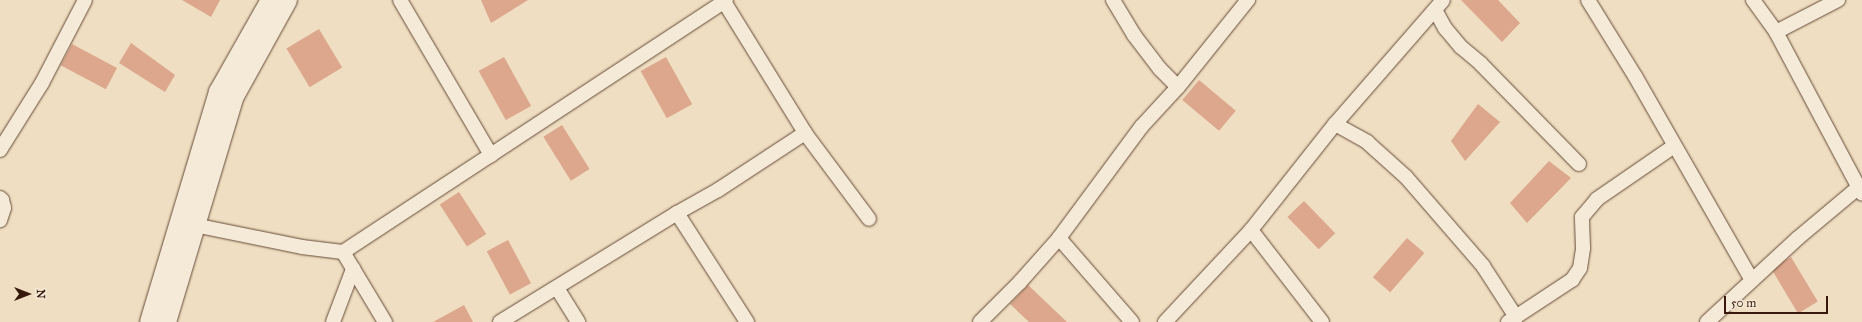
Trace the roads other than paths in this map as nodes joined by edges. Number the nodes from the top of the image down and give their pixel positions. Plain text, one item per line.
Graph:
1 (85, 0) edge
2 (271, 0) edge
3 (287, 0) edge
4 (400, 0) edge
5 (1113, 0) edge
6 (1248, 0) edge
7 (1588, 0) edge
8 (1753, 0) edge
9 (1838, 0) edge
10 (724, 1) edge
11 (1439, 5) edge
12 (1776, 32) junction
13 (1178, 87) junction
14 (1335, 124) junction
15 (805, 133) junction
16 (1674, 146) junction
17 (0, 150) edge
18 (490, 155) junction
19 (1579, 164) dead end
20 (1860, 190) edge
21 (0, 198) edge
22 (677, 213) junction
23 (869, 219) dead end
24 (0, 220) edge
25 (194, 225) junction
26 (1251, 230) junction
27 (1059, 238) junction
28 (343, 252) junction
29 (353, 269) junction
30 (1752, 280) junction
31 (557, 288) junction
32 (1512, 319) edge
33 (150, 322) edge
34 (166, 322) edge
35 (333, 322) edge
36 (385, 322) edge
37 (500, 322) edge
38 (578, 322) edge
39 (747, 322) edge
40 (980, 322) edge
41 (1132, 322) edge
42 (1165, 322) edge
43 (1322, 322) edge
44 (1707, 322) edge

1 - 17 street
2 - 33 street
3 - 25 street
4 - 18 street
5 - 13 street
6 - 13 street
7 - 16 street
8 - 12 street
9 - 12 street
10 - 15 street
10 - 18 street
11 - 14 street
11 - 19 street
12 - 20 street
13 - 27 street
14 - 26 street
14 - 32 street
15 - 22 street
15 - 23 street
16 - 30 street
16 - 32 street
18 - 28 street
20 - 30 street
21 - 24 street
22 - 31 street
22 - 39 street
25 - 28 street
25 - 34 street
26 - 42 street
26 - 43 street
27 - 40 street
27 - 41 street
28 - 29 street
29 - 35 street
29 - 36 street
30 - 44 street
31 - 37 street
31 - 38 street

